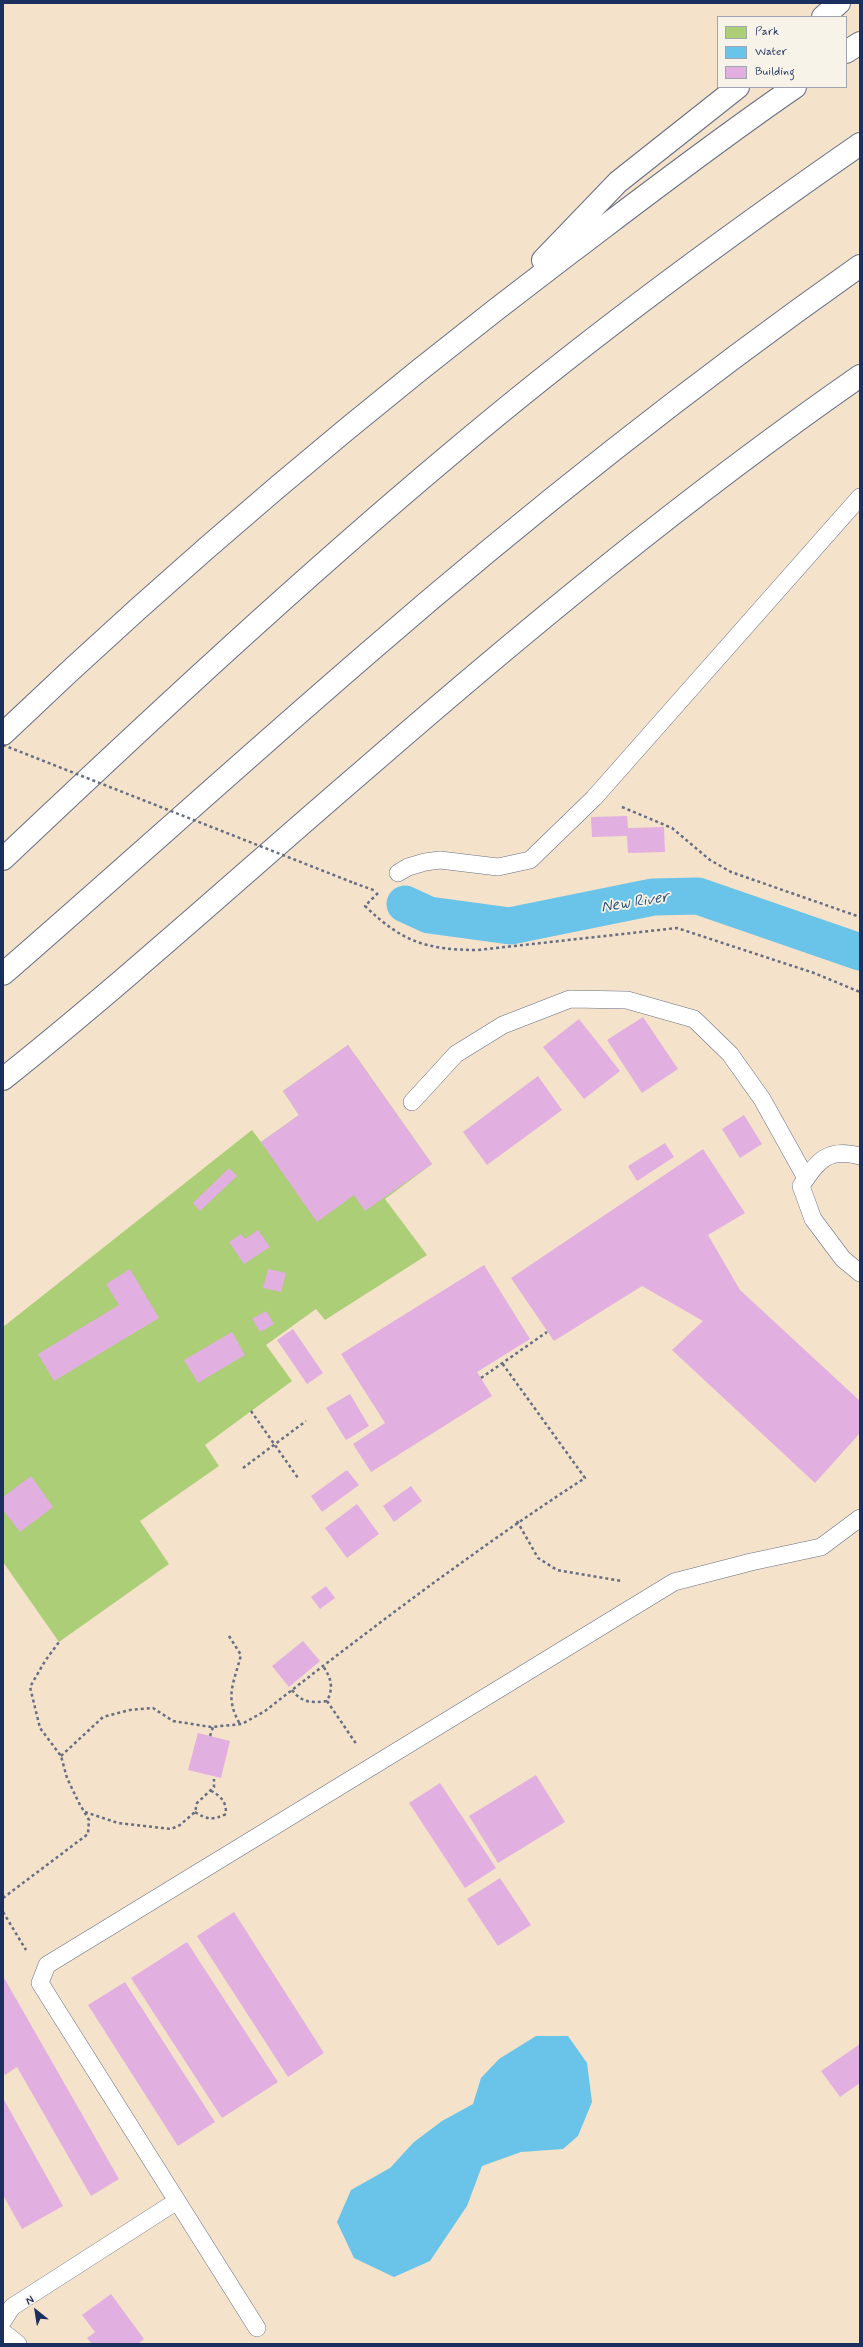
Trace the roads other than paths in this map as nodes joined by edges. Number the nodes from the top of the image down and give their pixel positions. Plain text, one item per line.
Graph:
1 (839, 3) edge
2 (824, 16) edge
3 (860, 43) edge
4 (847, 51) edge
5 (737, 88) edge
6 (794, 88) edge
7 (860, 144) edge
8 (860, 266) edge
9 (492, 312) junction
10 (860, 376) edge
11 (860, 497) edge
12 (3, 734) edge
13 (3, 859) edge
14 (398, 873) dead end
15 (3, 974) edge
16 (3, 1079) edge
17 (412, 1102) dead end
18 (860, 1156) edge
19 (806, 1178) junction
20 (860, 1273) edge
21 (860, 1518) edge
22 (177, 2201) junction
23 (3, 2321) edge
24 (257, 2328) dead end
25 (3, 2332) edge
26 (18, 2344) edge

1 - 2 highway
3 - 4 highway
5 - 9 highway
6 - 9 highway
7 - 13 highway
8 - 15 highway
9 - 12 highway
10 - 16 highway
11 - 14 lane
17 - 19 lane
18 - 19 lane
19 - 20 lane
21 - 22 lane
22 - 23 lane
22 - 24 lane
25 - 26 lane

